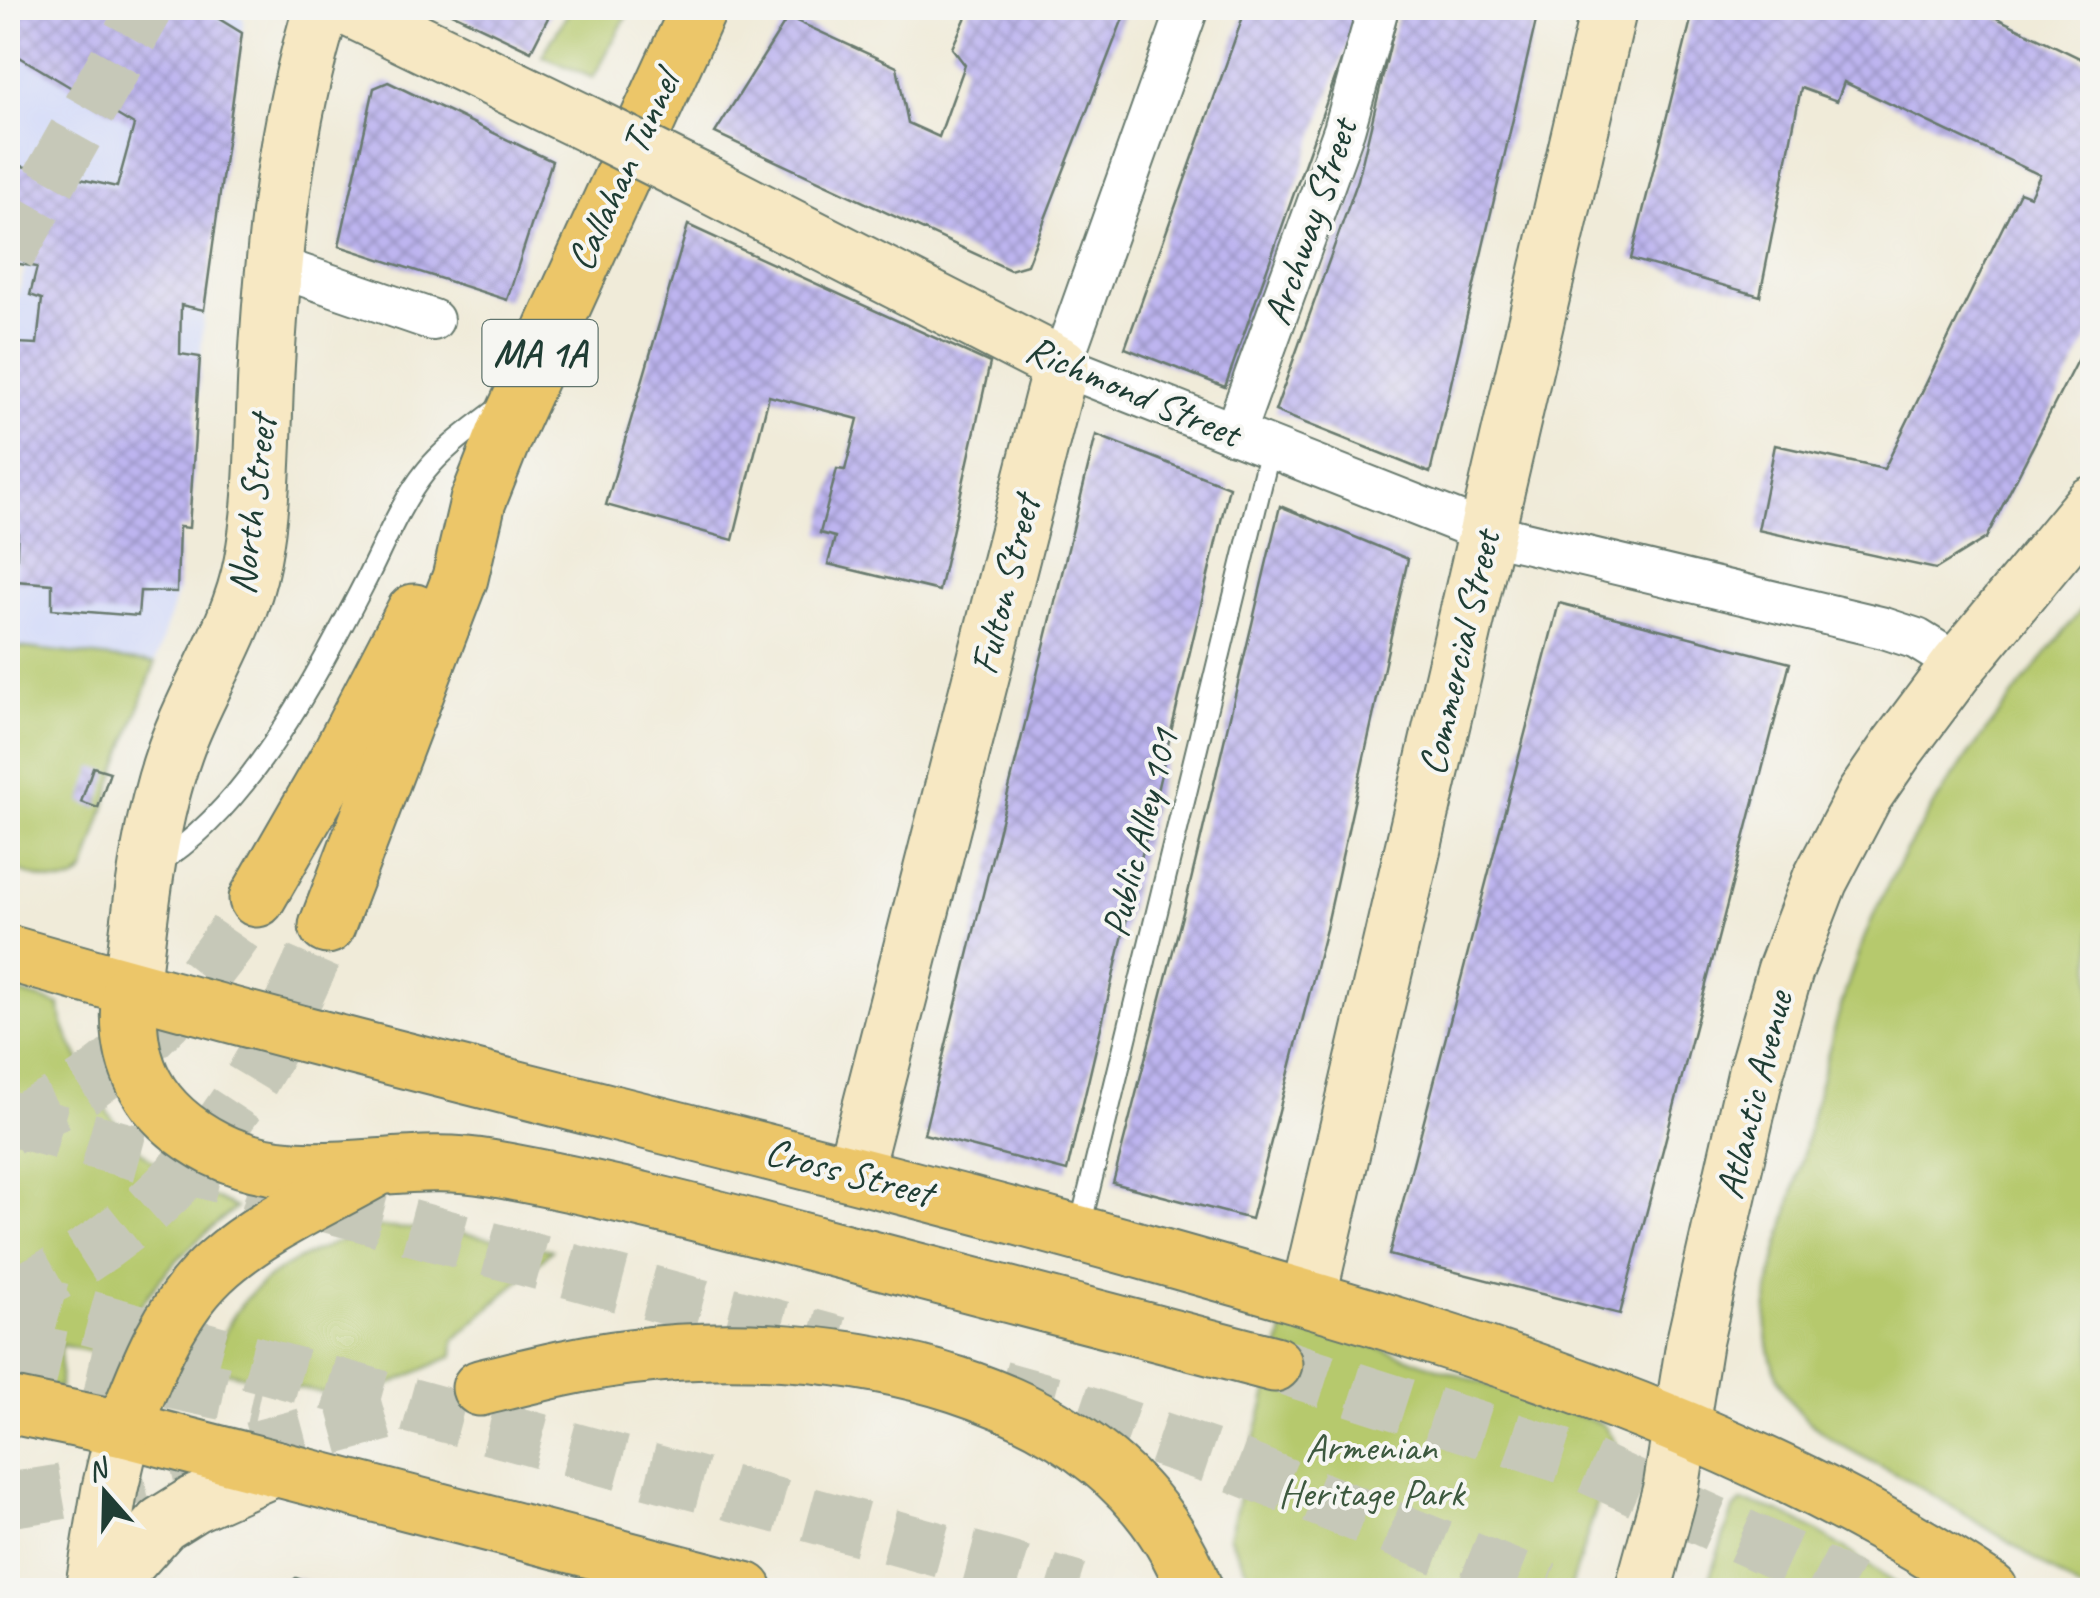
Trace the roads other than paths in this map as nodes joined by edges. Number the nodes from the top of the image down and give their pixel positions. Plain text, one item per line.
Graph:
1 (322, 8) edge
2 (348, 8) edge
3 (698, 8) edge
4 (1188, 8) edge
5 (1378, 8) edge
6 (1609, 8) edge
7 (273, 265) junction
8 (433, 320) dead end
9 (1062, 365) junction
10 (524, 387) junction
11 (1252, 442) junction
12 (478, 501) junction
13 (2092, 504) edge
14 (1487, 533) junction
15 (1959, 664) junction
16 (146, 870) junction
17 (257, 899) tunnel mouth
18 (326, 926) tunnel mouth
19 (8, 953) edge
20 (130, 989) junction
21 (378, 1167) junction
22 (854, 1172) junction
23 (1078, 1233) junction
24 (1308, 1298) junction
25 (1274, 1364) tunnel mouth
26 (480, 1388) dead end
27 (8, 1405) edge
28 (1680, 1426) junction
29 (124, 1429) junction
30 (276, 1468) junction
31 (93, 1590) edge
32 (103, 1590) edge
33 (745, 1590) edge
34 (1194, 1590) edge
35 (1642, 1590) edge
36 (1990, 1590) edge

1 - 7 main road, North Street
2 - 9 main road, Richmond Street, bridge
3 - 10 main road, Callahan Tunnel / MA 1A
4 - 9 street, Fulton Street
5 - 11 street, Archway Street
6 - 14 main road, Commercial Street
7 - 8 street
7 - 16 main road, North Street
9 - 11 street, Richmond Street
9 - 22 main road, Fulton Street
10 - 12 main road, Callahan Tunnel / MA 1A
10 - 16 lane
11 - 14 street, Richmond Street
11 - 23 lane, Public Alley 101
12 - 17 main road
12 - 18 main road
13 - 15 main road, Atlantic Avenue
14 - 15 street, Richmond Street
14 - 24 main road, Commercial Street
15 - 28 main road, Atlantic Avenue
16 - 20 main road, North Street
19 - 20 main road, Cross Street
20 - 21 main road
20 - 22 main road, Cross Street
21 - 25 main road
21 - 29 main road
22 - 23 main road, Cross Street
23 - 24 main road, Cross Street
24 - 28 main road, Cross Street
26 - 34 main road
27 - 29 main road
28 - 35 main road, Atlantic Avenue
28 - 36 main road
29 - 30 main road
29 - 31 main road
30 - 32 main road
30 - 33 main road

